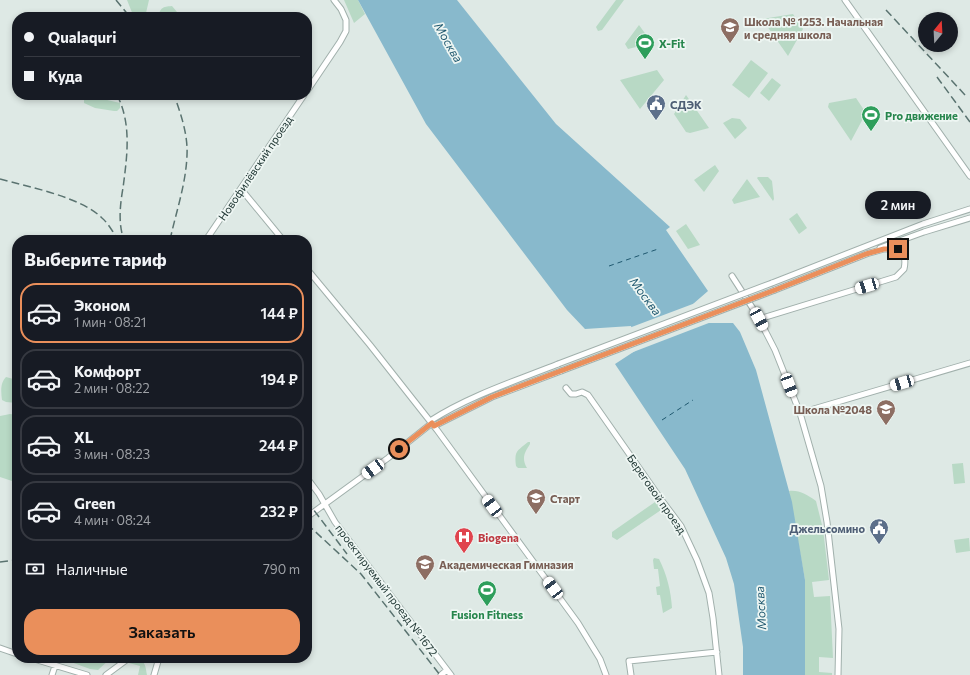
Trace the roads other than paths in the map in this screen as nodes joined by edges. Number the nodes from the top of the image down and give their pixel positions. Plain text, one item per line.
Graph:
1 (334, 0) edge
2 (845, 0) edge
3 (312, 84) edge
4 (301, 100) edge
5 (970, 176) edge
6 (241, 188) junction
7 (970, 209) edge
8 (970, 218) edge
9 (209, 235) edge
10 (279, 235) edge
11 (866, 254) junction
12 (312, 275) edge
13 (732, 276) dead end
14 (759, 319) junction
15 (970, 363) edge
16 (566, 388) dead end
17 (800, 413) junction
18 (432, 423) junction
19 (312, 485) edge
20 (325, 503) junction
21 (312, 513) edge
22 (0, 648) edge
23 (12, 652) edge
24 (717, 652) junction
25 (46, 663) edge
26 (122, 663) edge
27 (158, 663) edge
28 (55, 666) junction
29 (447, 670) junction
30 (52, 675) edge
31 (87, 675) edge
32 (106, 675) edge
33 (154, 675) edge
34 (441, 675) edge
35 (451, 675) edge
36 (606, 675) edge
37 (630, 675) edge
38 (719, 675) edge
39 (838, 675) edge

1 - 3 street
2 - 5 street
4 - 6 street, Новофилёвский проезд
6 - 9 street, Новофилёвский проезд
6 - 10 street
7 - 18 street, bridge
8 - 11 street
11 - 14 street
11 - 18 street, bridge
12 - 18 street
13 - 14 street
14 - 17 street
15 - 17 street
16 - 24 street, Береговой проезд
17 - 39 street
18 - 20 street
18 - 36 street
19 - 20 street
20 - 21 street
20 - 29 street, проектируемый проезд № 1672
22 - 23 street
24 - 37 street
24 - 38 street, Береговой проезд
25 - 28 street
26 - 32 street
27 - 33 street
28 - 30 street
28 - 31 street
29 - 34 street
29 - 35 street, проектируемый проезд № 1672

